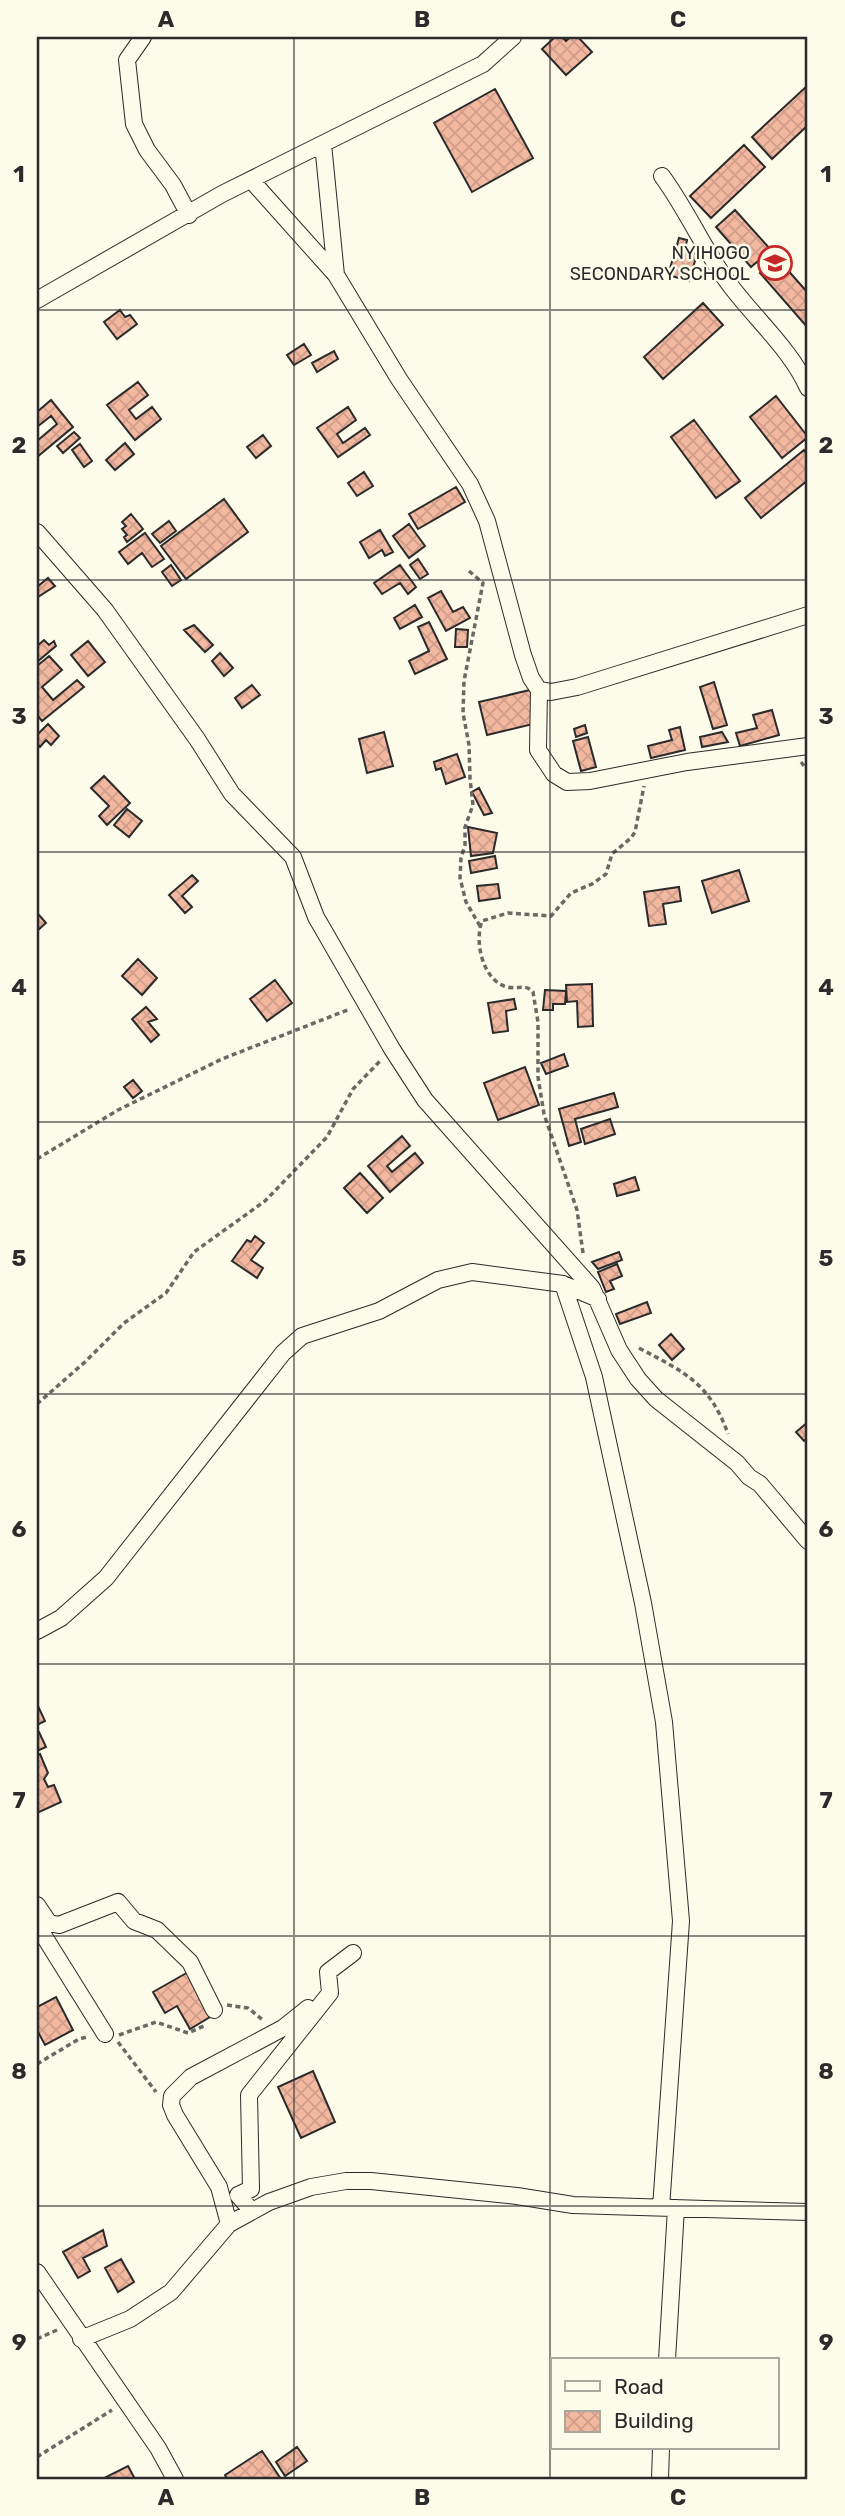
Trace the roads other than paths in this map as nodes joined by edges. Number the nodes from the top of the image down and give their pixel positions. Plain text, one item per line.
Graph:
1 (143, 37) edge
2 (513, 37) edge
3 (323, 144) junction
4 (662, 176) dead end
5 (251, 180) junction
6 (189, 215) junction
7 (336, 275) junction
8 (37, 300) edge
9 (808, 388) edge
10 (37, 532) edge
11 (808, 615) edge
12 (539, 690) junction
13 (808, 746) edge
14 (563, 1284) junction
15 (598, 1299) junction
16 (808, 1541) edge
17 (37, 1631) edge
18 (37, 1905) edge
19 (37, 1925) edge
20 (353, 1953) dead end
21 (308, 2008) dead end
22 (214, 2010) road end
23 (105, 2034) road end
24 (668, 2208) junction
25 (251, 2210) junction
26 (808, 2212) edge
27 (229, 2224) junction
28 (37, 2272) edge
29 (82, 2339) junction
30 (667, 2358) edge
31 (662, 2450) edge
32 (175, 2479) edge
33 (660, 2479) edge

1 - 6 street
2 - 3 street
3 - 5 street
3 - 7 street
4 - 9 street
5 - 6 street
5 - 7 street
6 - 8 street
7 - 12 street
10 - 15 street
11 - 12 street
12 - 13 street
14 - 15 street
14 - 17 street
14 - 24 street
15 - 16 street
18 - 22 street
19 - 23 street
20 - 25 street
21 - 27 street
24 - 25 street
24 - 26 street
24 - 30 street
25 - 27 street
27 - 29 street
28 - 29 street
29 - 32 street
31 - 33 street

